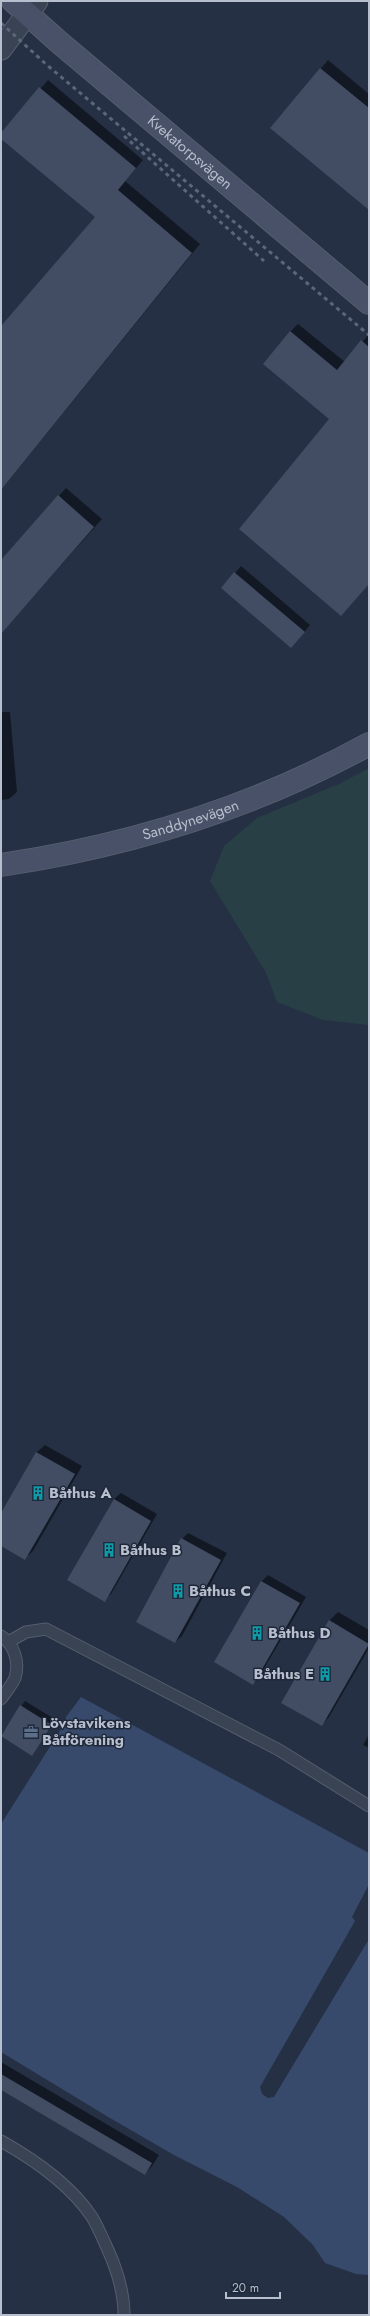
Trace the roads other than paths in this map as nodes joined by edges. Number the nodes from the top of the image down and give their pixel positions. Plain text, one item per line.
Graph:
1 (26, 6) edge
2 (1, 49) edge
3 (369, 303) edge
4 (369, 744) edge
5 (1, 865) edge
6 (5, 1638) edge
7 (1, 1699) edge
8 (369, 1806) edge
9 (1, 2141) edge
10 (124, 2315) edge

1 - 2 street
1 - 3 street, Kvekatorpsvägen
4 - 5 street, Sanddynevägen
6 - 7 lane
6 - 8 lane
9 - 10 lane

